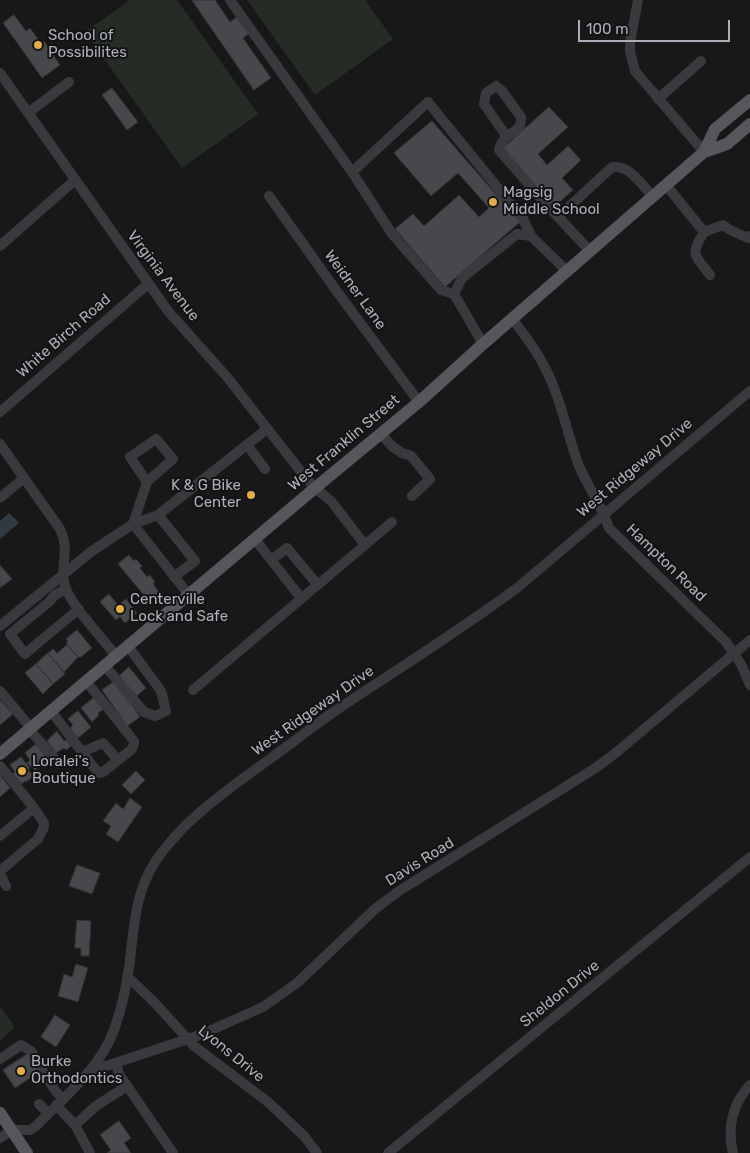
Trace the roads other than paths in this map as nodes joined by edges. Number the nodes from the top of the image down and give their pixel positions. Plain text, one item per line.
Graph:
1 (230, 0) edge
2 (638, 0) edge
3 (700, 60) dead end
4 (1, 76) edge
5 (69, 82) dead end
6 (658, 99) junction
7 (750, 100) edge
8 (28, 113) junction
9 (750, 124) edge
10 (507, 137) junction
11 (704, 152) junction
12 (352, 172) junction
13 (75, 180) junction
14 (666, 185) junction
15 (269, 196) dead end
16 (653, 196) junction
17 (558, 217) junction
18 (704, 232) junction
19 (531, 236) junction
20 (750, 236) edge
21 (0, 246) edge
22 (590, 251) junction
23 (568, 272) junction
24 (710, 275) dead end
25 (148, 284) junction
26 (454, 294) junction
27 (512, 320) junction
28 (483, 344) junction
29 (750, 391) edge
30 (419, 402) junction
31 (0, 412) edge
32 (268, 429) junction
33 (381, 434) junction
34 (0, 444) edge
35 (247, 446) junction
36 (265, 469) dead end
37 (24, 478) junction
38 (147, 482) dead end
39 (315, 488) junction
40 (412, 496) dead end
41 (0, 498) edge
42 (158, 515) junction
43 (604, 515) junction
44 (392, 522) dead end
45 (133, 524) junction
46 (255, 539) junction
47 (365, 544) junction
48 (271, 560) junction
49 (64, 573) junction
50 (174, 577) junction
51 (317, 584) junction
52 (66, 589) junction
53 (189, 595) junction
54 (301, 598) junction
55 (79, 609) junction
56 (0, 626) edge
57 (750, 640) edge
58 (128, 646) junction
59 (734, 653) junction
60 (116, 656) junction
61 (105, 666) junction
62 (86, 681) junction
63 (750, 685) edge
64 (194, 690) dead end
65 (0, 692) edge
66 (50, 712) junction
67 (30, 728) junction
68 (82, 752) junction
69 (0, 754) edge
70 (55, 760) dead end
71 (118, 760) junction
72 (0, 766) edge
73 (34, 808) junction
74 (0, 836) edge
75 (750, 857) edge
76 (0, 872) edge
77 (6, 886) dead end
78 (128, 976) junction
79 (187, 1038) junction
80 (0, 1058) edge
81 (116, 1064) junction
82 (88, 1072) junction
83 (750, 1085) edge
84 (127, 1086) junction
85 (39, 1104) dead end
86 (56, 1106) junction
87 (0, 1113) edge
88 (76, 1125) junction
89 (12, 1130) junction
90 (0, 1138) edge
91 (27, 1153) edge
92 (90, 1153) edge
93 (173, 1153) edge
94 (317, 1153) edge
95 (388, 1153) edge
96 (733, 1153) edge

1 - 12 street
2 - 6 street
3 - 6 street
4 - 8 street, Virginia Avenue
5 - 8 street
6 - 11 street
7 - 11 main road, West Franklin Street
8 - 13 street, Virginia Avenue
9 - 11 main road, West Franklin Street
10 - 10 street
10 - 17 street
11 - 14 main road, West Franklin Street
12 - 19 street
12 - 26 street
13 - 21 street
13 - 25 street, Virginia Avenue
14 - 16 main road, West Franklin Street
14 - 18 street
15 - 30 street, Weidner Lane
16 - 17 street
16 - 22 main road, West Franklin Street
17 - 22 street
18 - 20 street
18 - 24 street
19 - 23 street
19 - 26 street
22 - 23 main road, West Franklin Street
23 - 27 main road, West Franklin Street
25 - 31 street, White Birch Road
25 - 32 street, Virginia Avenue
26 - 28 street
27 - 28 main road, West Franklin Street
27 - 43 street, Hampton Road
28 - 30 main road, West Franklin Street
29 - 43 street, West Ridgeway Drive
30 - 33 main road, West Franklin Street
32 - 35 street
32 - 39 street, Virginia Avenue
33 - 39 main road, West Franklin Street
33 - 40 street
34 - 37 street
35 - 36 street
35 - 42 street
37 - 41 street
37 - 49 street
38 - 45 street
39 - 46 main road, West Franklin Street
39 - 47 street, Virginia Avenue
42 - 45 street
42 - 50 street
43 - 59 street, Hampton Road
43 - 78 street, West Ridgeway Drive
44 - 47 street
45 - 49 street
45 - 50 street
46 - 48 street
46 - 53 main road, West Franklin Street
47 - 51 street
48 - 51 street
48 - 54 street
49 - 52 street
49 - 56 street
50 - 53 street
51 - 54 street
52 - 55 street
52 - 55 street
53 - 58 main road, West Franklin Street
54 - 64 street
55 - 60 street
57 - 59 street, Davis Road
58 - 60 main road, West Franklin Street
58 - 61 street
59 - 63 street, Hampton Road
59 - 79 street, Davis Road
60 - 61 main road, West Franklin Street
61 - 62 main road, West Franklin Street
62 - 66 main road, West Franklin Street
62 - 71 street
65 - 67 street
66 - 67 main road, West Franklin Street
66 - 68 street
67 - 69 main road, West Franklin Street
67 - 70 street
68 - 71 street
68 - 71 street
72 - 73 street
73 - 74 street
73 - 76 street
75 - 95 street, Sheldon Drive
76 - 77 street
78 - 79 street, Lyons Drive
78 - 82 street, West Ridgeway Drive
79 - 81 street, Davis Road
79 - 94 street, Lyons Drive
80 - 86 street
81 - 82 street, Davis Road
81 - 84 street
82 - 86 street, West Ridgeway Drive
83 - 96 street
84 - 88 street
84 - 93 street
85 - 86 street
86 - 88 street
86 - 89 street, West Ridgeway Drive
87 - 89 main road
88 - 92 street
89 - 90 street
89 - 91 main road

